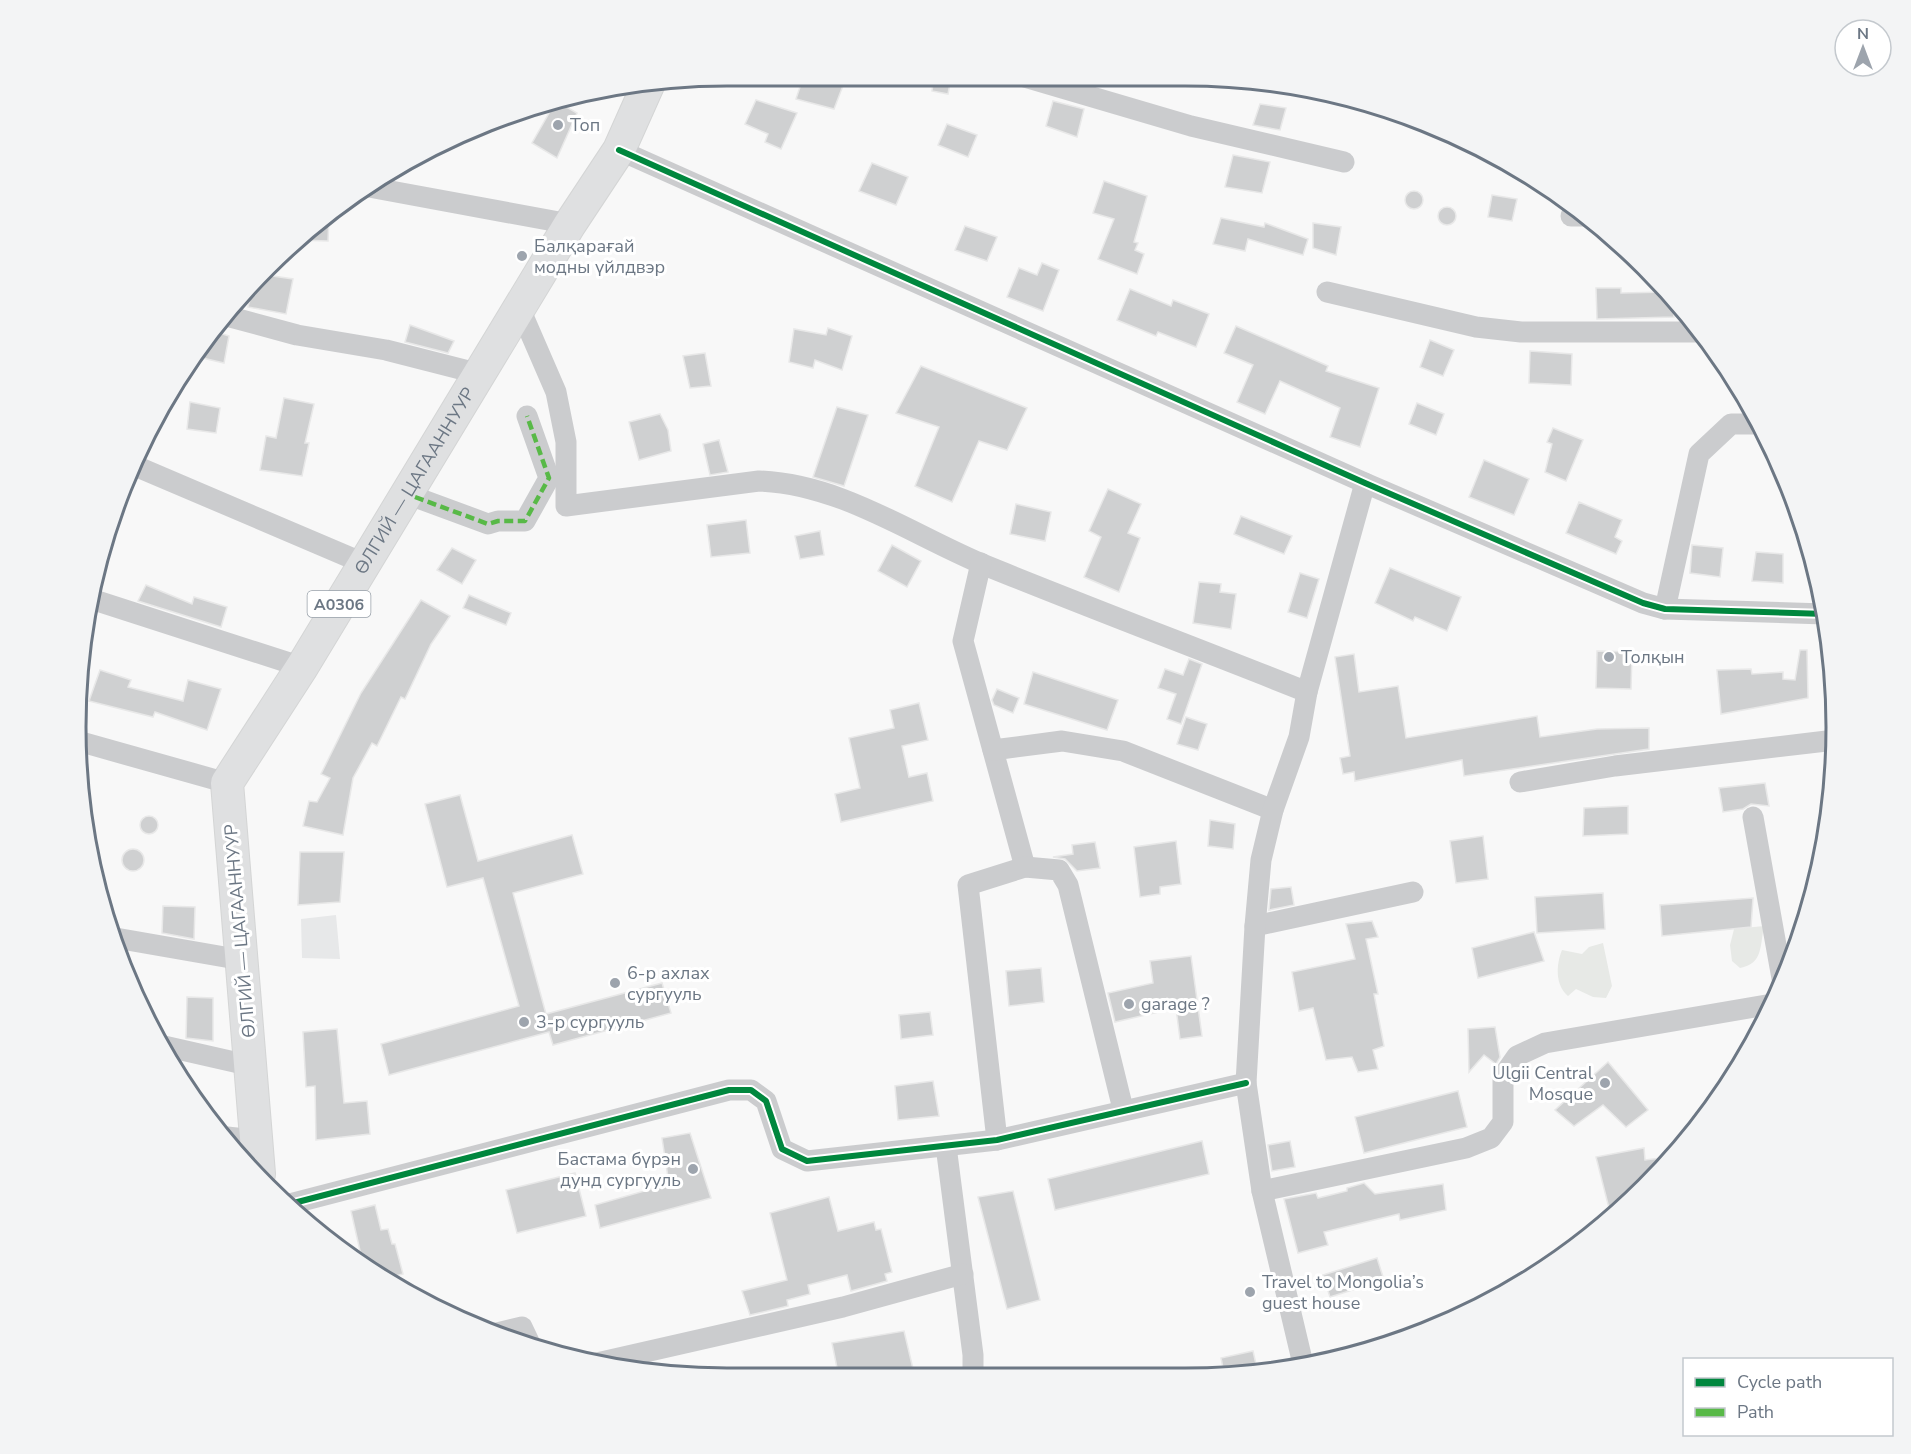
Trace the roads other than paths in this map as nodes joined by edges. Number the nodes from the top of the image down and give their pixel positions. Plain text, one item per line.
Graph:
1 (1055, 86) edge
2 (645, 91) edge
3 (619, 150) junction
4 (1344, 162) dead end
5 (379, 189) edge
6 (570, 224) junction
7 (1327, 292) dead end
8 (520, 309) junction
9 (233, 318) edge
10 (1690, 332) edge
11 (480, 374) junction
12 (527, 416) dead end
13 (1749, 424) edge
14 (140, 468) edge
15 (1365, 483) junction
16 (415, 498) dead end
17 (363, 563) junction
18 (981, 563) junction
19 (98, 601) edge
20 (1665, 609) junction
21 (1815, 614) edge
22 (302, 667) junction
23 (1307, 692) junction
24 (1825, 741) edge
25 (86, 743) edge
26 (993, 750) junction
27 (1520, 782) dead end
28 (227, 783) junction
29 (1273, 810) junction
30 (1753, 817) dead end
31 (1025, 867) junction
32 (1413, 892) dead end
33 (1255, 926) junction
34 (122, 939) edge
35 (242, 960) junction
36 (1779, 967) edge
37 (1761, 1006) edge
38 (171, 1048) edge
39 (252, 1066) junction
40 (1246, 1083) junction
41 (1124, 1109) junction
42 (241, 1138) edge
43 (997, 1140) junction
44 (946, 1146) junction
45 (249, 1155) edge
46 (1262, 1191) junction
47 (297, 1202) edge
48 (963, 1274) junction
49 (510, 1330) edge
50 (526, 1336) edge
51 (1301, 1357) edge
52 (617, 1359) edge
53 (973, 1368) edge

1 - 4 street
2 - 3 highway, ӨЛГИЙ — ЦАГААННУУР / A0306
3 - 6 highway, ӨЛГИЙ — ЦАГААННУУР / A0306
3 - 15 street
5 - 6 street
6 - 8 highway, ӨЛГИЙ — ЦАГААННУУР / A0306
7 - 10 street
8 - 11 highway, ӨЛГИЙ — ЦАГААННУУР / A0306
8 - 18 street
9 - 11 street
11 - 17 highway, ӨЛГИЙ — ЦАГААННУУР / A0306
12 - 16 street
13 - 20 street
14 - 17 street
15 - 20 street
15 - 23 street
17 - 22 highway, ӨЛГИЙ — ЦАГААННУУР / A0306
18 - 23 street
18 - 26 street
19 - 22 street
20 - 21 street
22 - 28 highway, ӨЛГИЙ — ЦАГААННУУР / A0306
23 - 29 street
24 - 27 street
25 - 28 street
26 - 29 street
26 - 31 street
28 - 35 highway, ӨЛГИЙ — ЦАГААННУУР
29 - 33 street
30 - 36 street
31 - 41 street
31 - 43 street
32 - 33 street
33 - 40 street
34 - 35 street
35 - 39 highway, ӨЛГИЙ — ЦАГААННУУР
37 - 46 street
38 - 39 street
39 - 42 highway, ӨЛГИЙ — ЦАГААННУУР
40 - 41 street
40 - 46 street
41 - 43 street
42 - 45 highway, ӨЛГИЙ — ЦАГААННУУР
43 - 44 street
44 - 47 street
44 - 48 street
46 - 51 street
48 - 52 street
48 - 53 street
49 - 50 street

